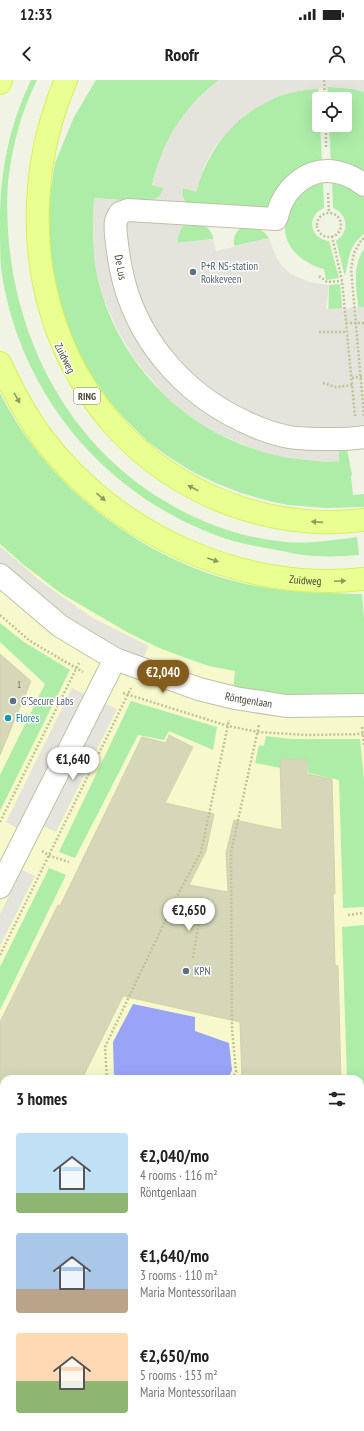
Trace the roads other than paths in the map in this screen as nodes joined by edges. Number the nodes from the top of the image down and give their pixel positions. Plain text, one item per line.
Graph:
1 (1, 80) edge
2 (66, 80) edge
3 (0, 83) edge
4 (364, 185) edge
5 (0, 363) edge
6 (361, 432) edge
7 (360, 521) edge
8 (0, 575) edge
9 (363, 579) edge
10 (116, 659) junction
11 (364, 705) edge
12 (0, 887) edge

1 - 3 main road
7 -> 2 main road, Zuidweg / RING
4 - 6 street, De Lus
5 -> 9 main road, Zuidweg
8 - 10 street, Röntgenlaan
10 - 11 street, Röntgenlaan
10 - 12 street

